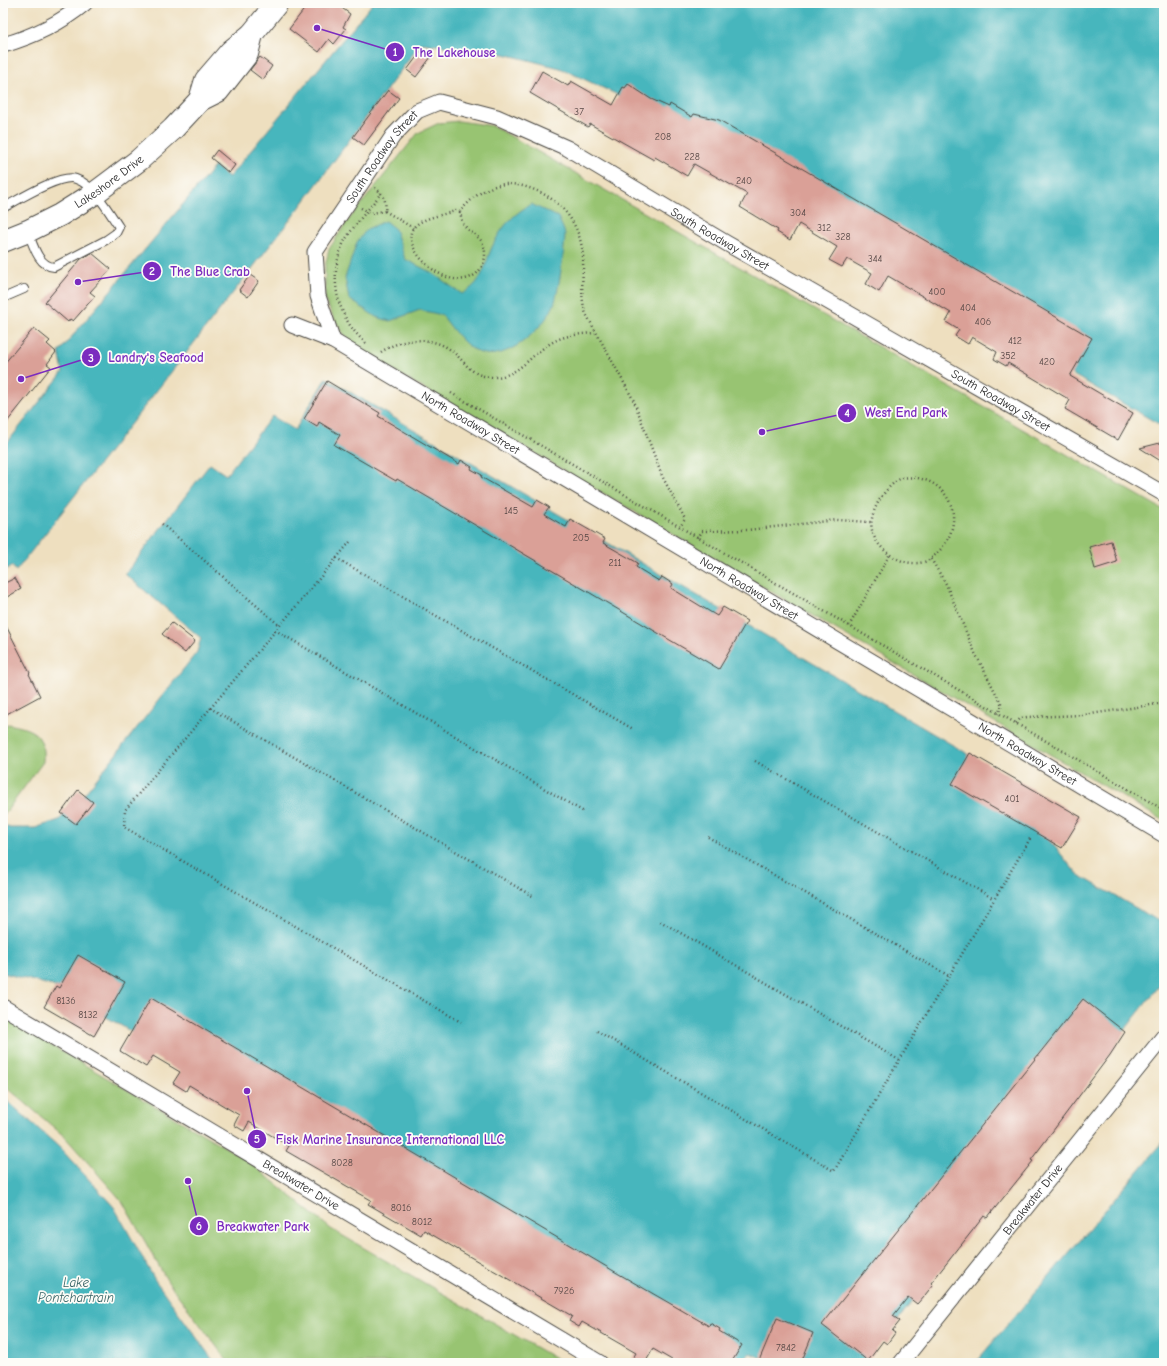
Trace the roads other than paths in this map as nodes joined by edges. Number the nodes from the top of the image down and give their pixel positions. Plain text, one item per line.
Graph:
1 (85, 3) edge
2 (277, 3) edge
3 (3, 45) edge
4 (95, 193) junction
5 (3, 208) edge
6 (28, 231) junction
7 (3, 241) edge
8 (24, 289) dead end
9 (3, 298) edge
10 (292, 325) dead end
11 (333, 341) junction
12 (1164, 494) edge
13 (1164, 835) edge
14 (3, 1007) edge
15 (1164, 1036) edge
16 (600, 1363) edge
17 (901, 1363) edge

1 - 3 street
2 - 4 street, Lakeshore Drive
4 - 5 lane
4 - 6 street, Lakeshore Drive
4 - 6 lane
6 - 7 street, Lakeshore Drive
8 - 9 lane
10 - 11 street, North Roadway Street
11 - 12 street, South Roadway Street
11 - 13 street, North Roadway Street
14 - 16 street, Breakwater Drive
15 - 17 street, Breakwater Drive

